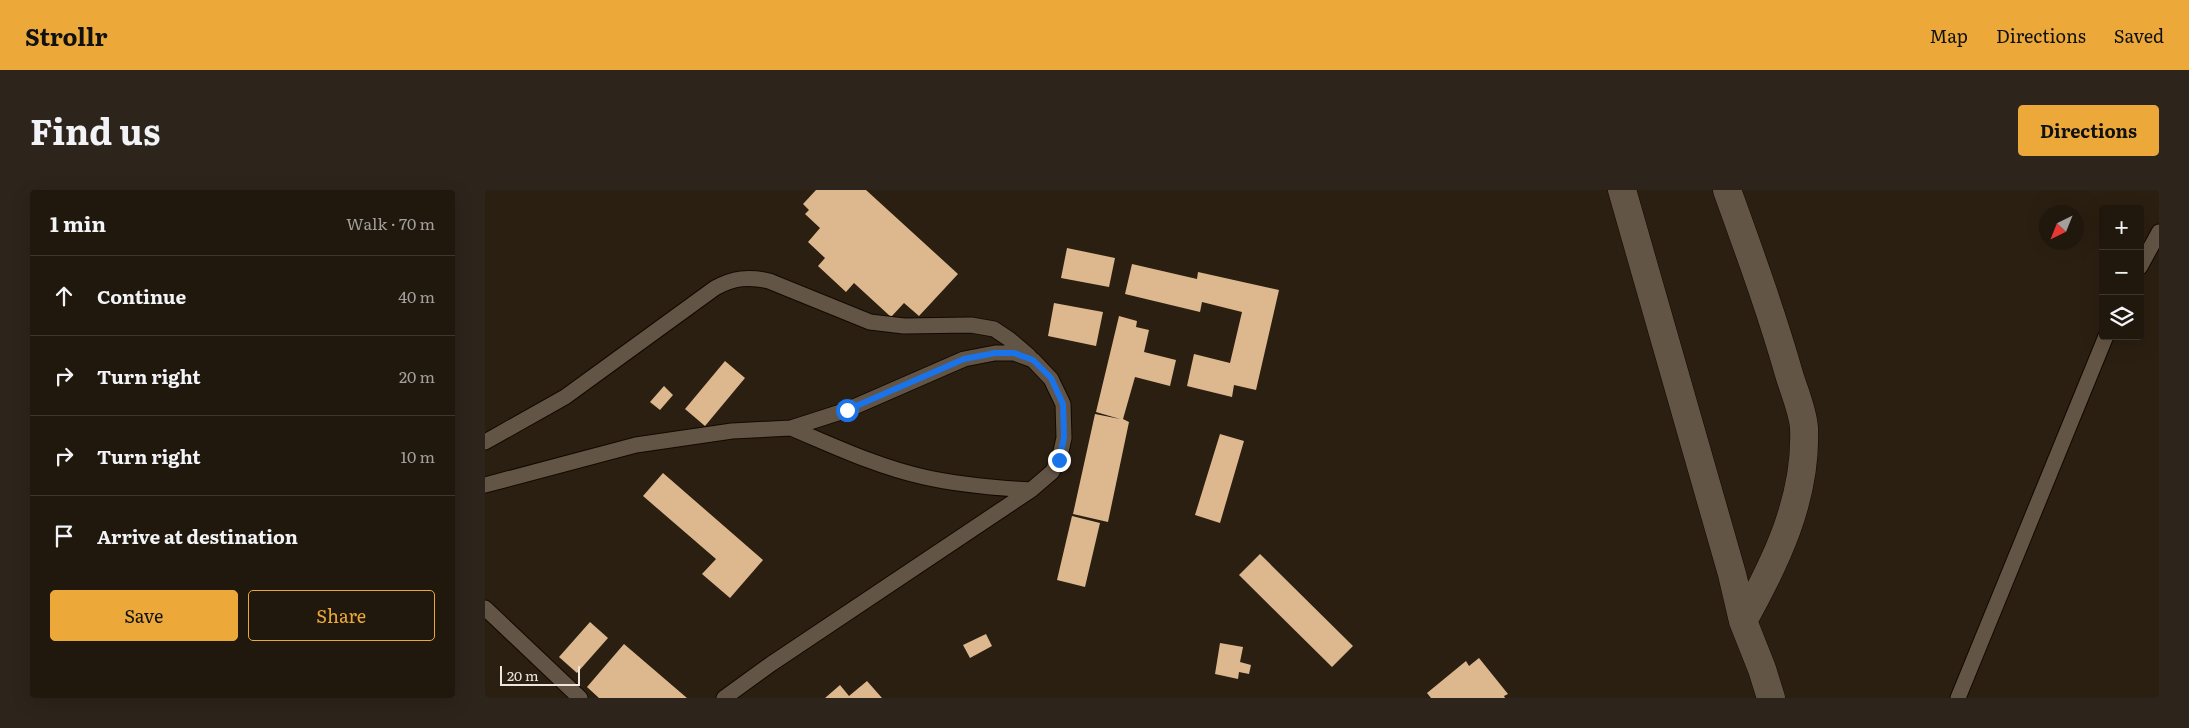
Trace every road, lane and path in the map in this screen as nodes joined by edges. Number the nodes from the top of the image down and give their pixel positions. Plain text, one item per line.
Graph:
1 (1622, 190) edge
2 (1727, 190) edge
3 (2159, 232) edge
4 (2144, 260) edge
5 (2104, 340) edge
6 (1033, 360) junction
7 (791, 428) junction
8 (485, 442) edge
9 (485, 485) edge
10 (1031, 490) junction
11 (485, 608) edge
12 (1743, 621) junction
13 (580, 698) edge
14 (724, 698) edge
15 (1771, 698) edge
16 (1958, 698) edge

1 - 12 street
2 - 12 street
3 - 4 lane
5 - 16 lane
6 - 7 lane
6 - 8 lane
6 - 10 lane
7 - 9 lane
7 - 10 lane
10 - 14 lane
11 - 13 lane
12 - 15 street

